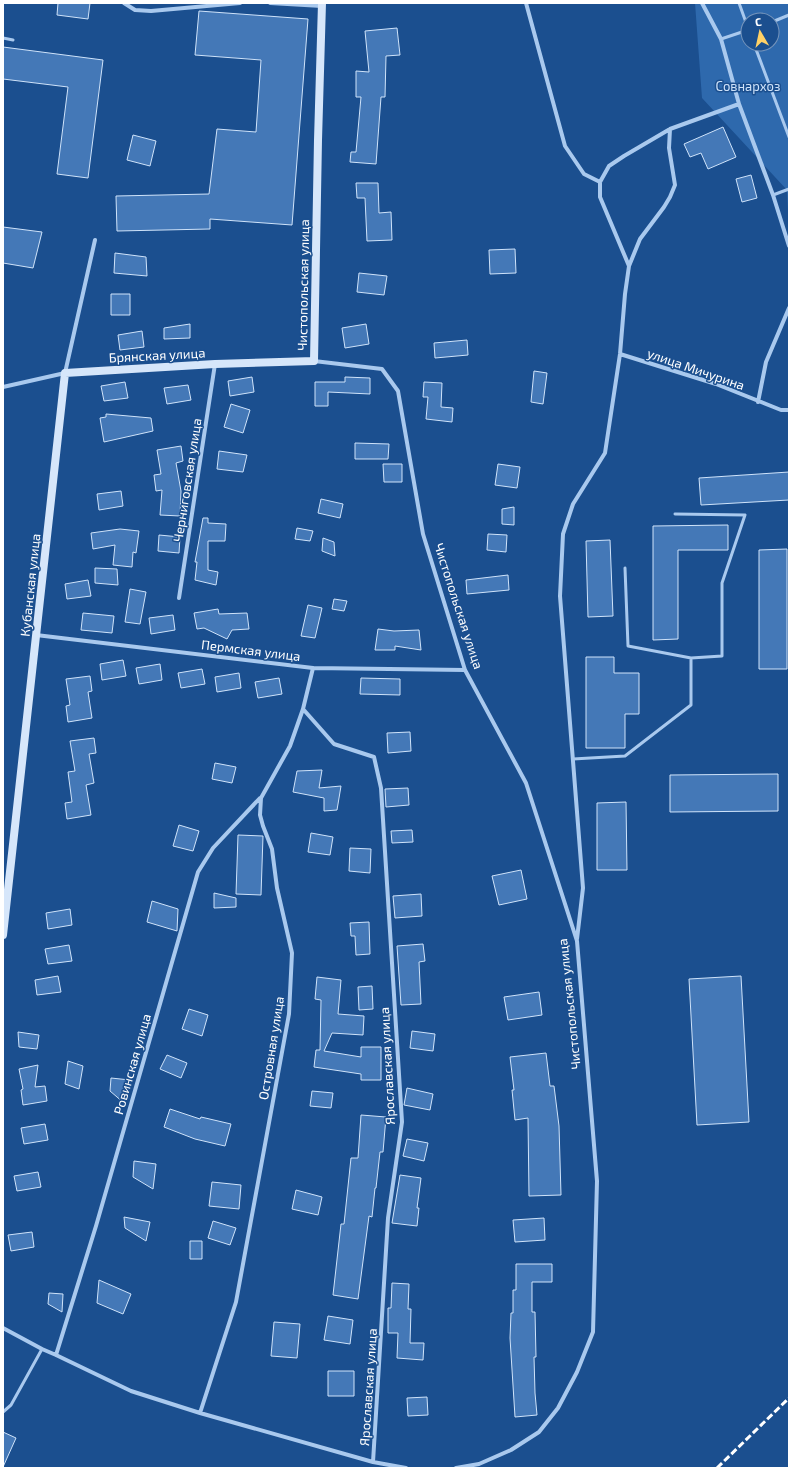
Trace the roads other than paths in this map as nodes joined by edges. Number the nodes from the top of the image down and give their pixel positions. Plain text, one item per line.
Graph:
1 (124, 3) edge
2 (240, 3) edge
3 (270, 3) edge
4 (526, 3) edge
5 (702, 3) edge
6 (322, 5) edge
7 (740, 32) edge
8 (3, 38) edge
9 (721, 39) junction
10 (13, 40) dead end
11 (757, 52) edge
12 (739, 104) junction
13 (670, 129) junction
14 (789, 137) edge
15 (600, 182) junction
16 (789, 189) edge
17 (773, 195) junction
18 (95, 240) dead end
19 (789, 246) edge
20 (628, 266) junction
21 (789, 308) edge
22 (620, 354) junction
23 (314, 361) junction
24 (215, 364) junction
25 (65, 373) junction
26 (3, 387) edge
27 (758, 402) junction
28 (789, 410) edge
29 (675, 514) dead end
30 (625, 568) dead end
31 (179, 598) dead end
32 (36, 635) junction
33 (691, 658) junction
34 (313, 668) junction
35 (464, 670) junction
36 (303, 709) junction
37 (573, 759) junction
38 (261, 798) junction
39 (3, 935) edge
40 (577, 941) junction
41 (3, 1328) edge
42 (42, 1349) junction
43 (56, 1355) junction
44 (3, 1412) edge
45 (200, 1413) junction
46 (373, 1462) junction
47 (406, 1468) edge
48 (456, 1468) edge

1 - 2 street
3 - 6 street
4 - 15 street
5 - 9 street
6 - 23 street, Чистопольская улица
7 - 9 lane
8 - 10 lane
9 - 12 street
11 - 14 lane
12 - 13 street
12 - 17 street
13 - 15 street
13 - 20 street
15 - 20 street
16 - 17 lane
17 - 19 street
18 - 25 street, Кубанская улица
20 - 22 street
21 - 27 street
22 - 27 street, улица Мичурина
22 - 37 street
23 - 24 street, Брянская улица
23 - 35 street, Чистопольская улица
24 - 25 street, Брянская улица
24 - 31 street, Черниговская улица
25 - 26 street, Брянская улица
25 - 32 street, Кубанская улица
27 - 28 street, улица Мичурина
29 - 33 lane
30 - 33 lane
32 - 34 street, Пермская улица
32 - 39 street, Кубанская улица
33 - 37 lane
34 - 35 street, Пермская улица
34 - 36 street, Островная улица
35 - 40 street, Чистопольская улица
36 - 38 street, Островная улица
36 - 46 street, Ярославская улица
37 - 40 street
38 - 43 street, Ровинская улица
38 - 45 street, Островная улица
40 - 48 street, Чистопольская улица
41 - 42 street
42 - 43 street
42 - 44 lane
43 - 45 street
45 - 46 street
46 - 47 street

